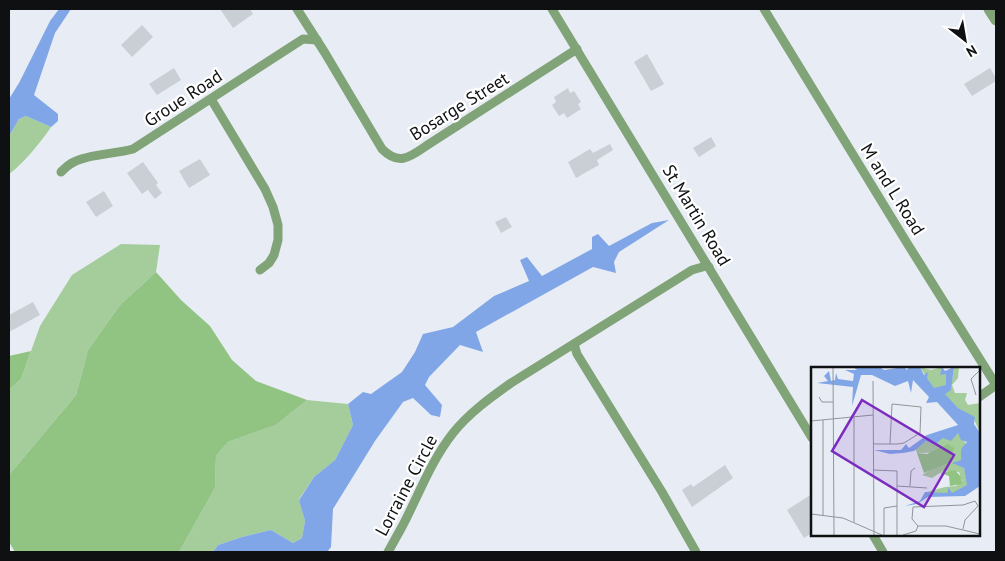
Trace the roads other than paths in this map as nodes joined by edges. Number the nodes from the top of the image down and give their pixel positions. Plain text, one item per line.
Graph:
1 (297, 9) edge
2 (552, 9) edge
3 (764, 9) edge
4 (989, 9) edge
5 (996, 20) edge
6 (317, 40) junction
7 (577, 49) junction
8 (212, 99) junction
9 (61, 172) dead end
10 (709, 267) junction
11 (260, 270) dead end
12 (574, 344) junction
13 (996, 385) edge
14 (980, 396) edge
15 (811, 436) edge
16 (874, 536) edge
17 (388, 552) edge
18 (696, 552) edge
19 (884, 552) edge

1 - 6 street
2 - 7 street, St Martin Road
3 - 13 street, M and L Road
4 - 5 street
6 - 7 street, Bosarge Street
6 - 8 street, Groue Road
7 - 10 street, St Martin Road
8 - 9 street, Groue Road
8 - 11 street
10 - 12 street, Lorraine Circle
10 - 15 street, St Martin Road
12 - 17 street, Lorraine Circle
12 - 18 street
13 - 14 street
16 - 19 street

